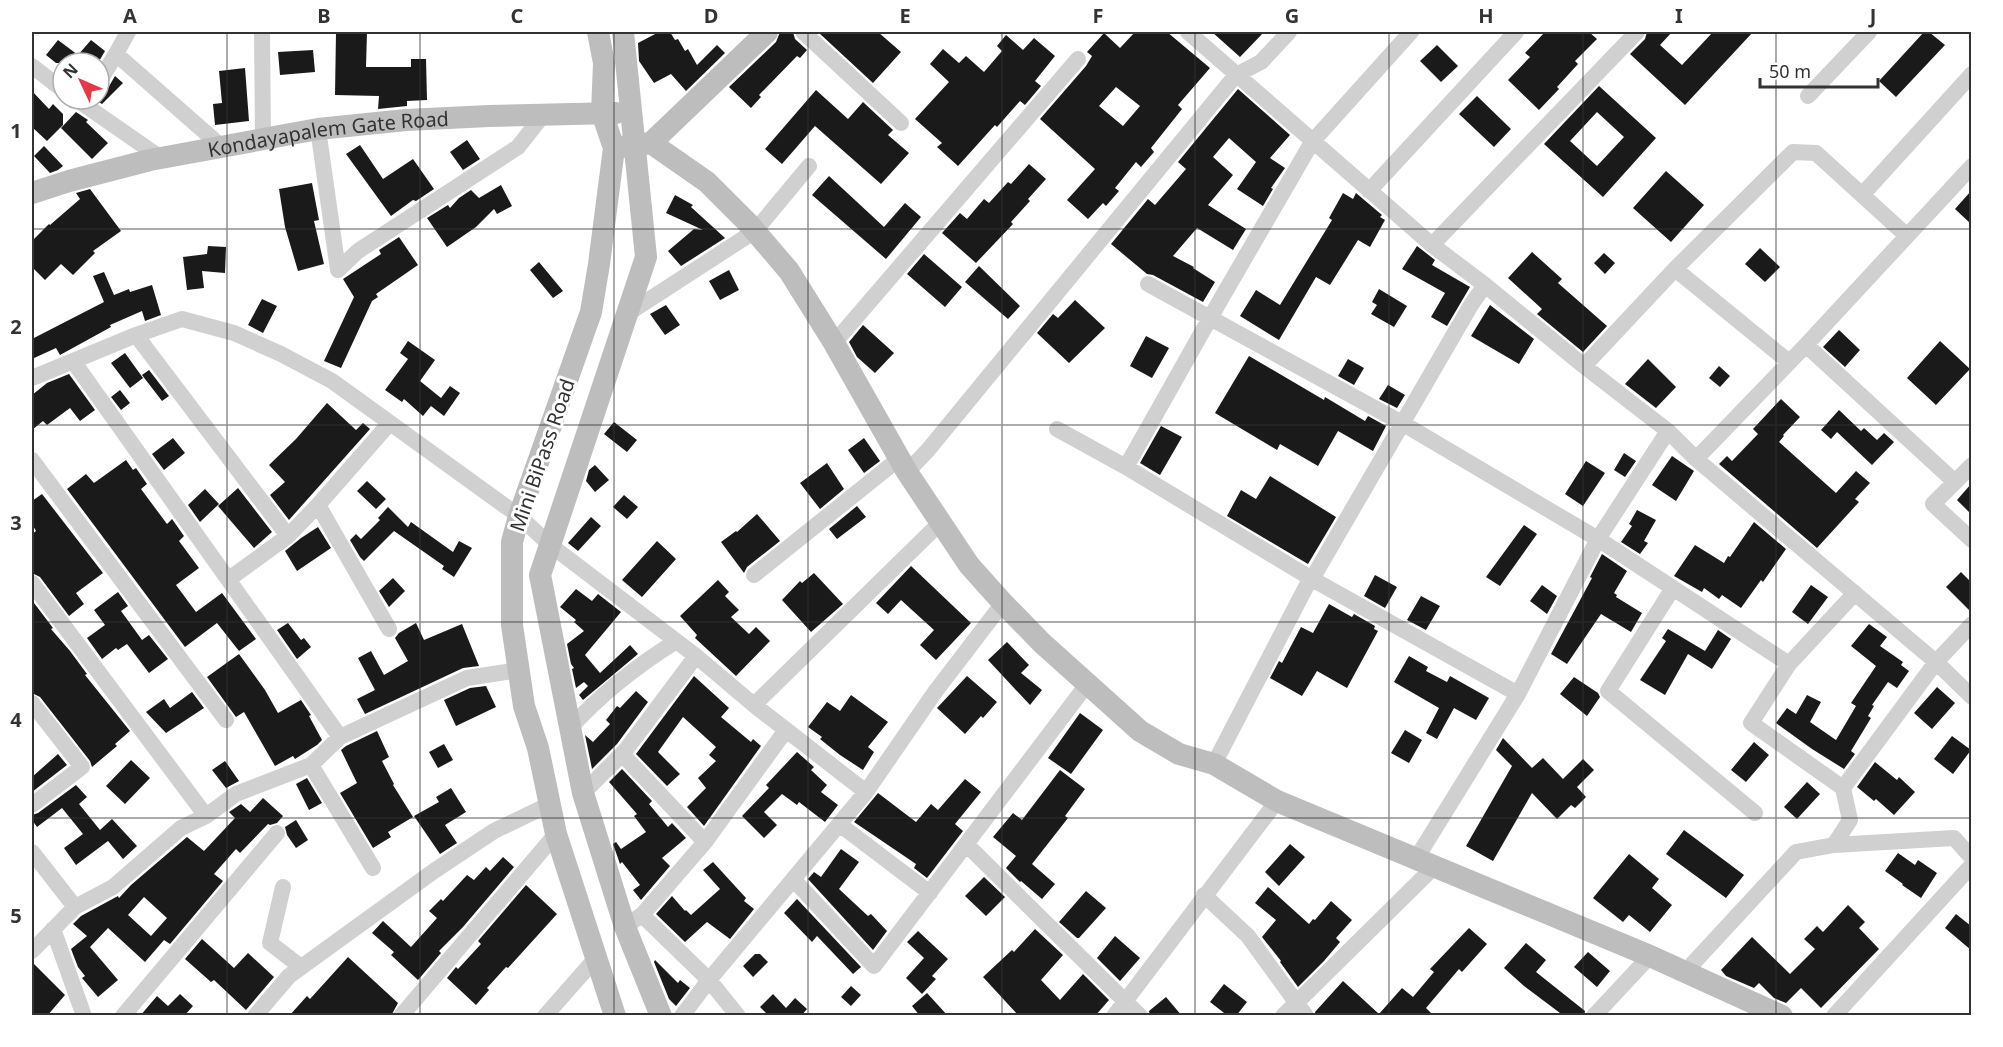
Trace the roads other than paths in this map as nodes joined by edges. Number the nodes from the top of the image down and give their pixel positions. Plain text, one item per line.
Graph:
1 (128, 32) edge
2 (262, 32) edge
3 (598, 32) edge
4 (623, 32) edge
5 (767, 32) edge
6 (803, 32) edge
7 (1188, 32) edge
8 (1289, 32) edge
9 (1411, 32) edge
10 (1516, 32) edge
11 (1637, 32) edge
12 (1869, 32) edge
13 (116, 54) junction
14 (1078, 59) dead end
15 (111, 62) edge
16 (32, 66) edge
17 (1971, 74) edge
18 (1236, 75) junction
19 (51, 81) edge
20 (1808, 96) dead end
21 (97, 111) edge
22 (602, 113) junction
23 (631, 113) junction
24 (544, 114) junction
25 (901, 123) dead end
26 (318, 129) junction
27 (263, 139) junction
28 (1312, 142) junction
29 (633, 145) junction
30 (222, 147) junction
31 (161, 158) junction
32 (808, 166) dead end
33 (1971, 166) edge
34 (1369, 191) junction
35 (32, 193) edge
36 (1862, 195) junction
37 (755, 231) junction
38 (1906, 236) junction
39 (1432, 245) junction
40 (1675, 269) junction
41 (1148, 284) dead end
42 (1485, 285) junction
43 (627, 314) junction
44 (1210, 318) junction
45 (136, 335) junction
46 (834, 344) junction
47 (1806, 345) junction
48 (73, 361) junction
49 (1789, 362) junction
50 (1584, 366) junction
51 (32, 378) edge
52 (1402, 423) junction
53 (389, 424) junction
54 (1057, 429) dead end
55 (1668, 431) junction
56 (1696, 459) junction
57 (32, 460) edge
58 (904, 465) junction
59 (1971, 465) edge
60 (1126, 467) junction
61 (1954, 482) junction
62 (318, 505) junction
63 (519, 516) junction
64 (941, 522) junction
65 (288, 536) junction
66 (1598, 539) junction
67 (1971, 540) edge
68 (549, 544) junction
69 (754, 574) dead end
70 (229, 579) junction
71 (1312, 579) junction
72 (32, 583) edge
73 (1673, 588) junction
74 (1855, 593) junction
75 (1003, 603) junction
76 (1971, 624) edge
77 (389, 629) dead end
78 (675, 642) junction
79 (696, 656) junction
80 (1936, 662) junction
81 (1789, 664) junction
82 (519, 670) junction
83 (1088, 683) junction
84 (1518, 694) junction
85 (1971, 697) edge
86 (32, 703) edge
87 (754, 705) junction
88 (226, 720) dead end
89 (570, 729) junction
90 (786, 730) junction
91 (340, 737) junction
92 (622, 754) junction
93 (1214, 764) junction
94 (311, 765) junction
95 (1843, 788) junction
96 (866, 792) junction
97 (583, 794) junction
98 (1276, 801) junction
99 (32, 805) edge
100 (548, 805) junction
101 (1755, 813) dead end
102 (206, 816) junction
103 (838, 824) junction
104 (277, 833) dead end
105 (556, 834) junction
106 (705, 842) junction
107 (966, 844) junction
108 (1834, 844) junction
109 (32, 852) edge
110 (1971, 858) edge
111 (1425, 863) junction
112 (1971, 865) edge
113 (373, 868) dead end
114 (793, 879) junction
115 (283, 887) dead end
116 (930, 892) junction
117 (1204, 895) junction
118 (75, 907) junction
119 (634, 921) junction
120 (53, 929) junction
121 (32, 951) edge
122 (1650, 956) junction
123 (596, 958) junction
124 (301, 967) junction
125 (1685, 972) junction
126 (709, 980) junction
127 (1126, 1000) junction
128 (1301, 1009) edge
129 (1780, 1015) edge
130 (84, 1016) edge
131 (123, 1016) edge
132 (255, 1016) edge
133 (401, 1016) edge
134 (545, 1016) edge
135 (615, 1016) edge
136 (661, 1016) edge
137 (682, 1016) edge
138 (738, 1016) edge
139 (1114, 1016) edge
140 (1140, 1016) edge
141 (1283, 1016) edge
142 (1594, 1016) edge
143 (1834, 1016) edge

1 - 13 street
2 - 27 street
3 - 22 street, Mini BiPass Road
4 - 23 street
5 - 29 street
6 - 25 street
7 - 18 street
8 - 18 street
9 - 28 street
10 - 34 street
11 - 39 street
12 - 20 street
13 - 15 street
13 - 30 street
14 - 46 street
16 - 19 street
17 - 36 street
18 - 28 street
18 - 58 street
21 - 31 street
22 - 23 street, Kondayapalem Gate Road
22 - 24 street, Kondayapalem Gate Road
22 - 29 street, Mini BiPass Road
23 - 29 street
24 - 26 street, Kondayapalem Gate Road
24 - 26 street
26 - 27 street, Kondayapalem Gate Road
27 - 30 street, Kondayapalem Gate Road
28 - 34 street
28 - 44 street
29 - 37 street
29 - 43 street
29 - 63 street, Mini BiPass Road
30 - 31 street, Kondayapalem Gate Road
31 - 35 street, Kondayapalem Gate Road
32 - 37 street
33 - 38 street
34 - 39 street
36 - 38 street
36 - 40 street
37 - 43 street
37 - 46 street
38 - 47 street
39 - 42 street
40 - 49 street
40 - 50 street
41 - 44 street
42 - 50 street
42 - 52 street
43 - 68 street
44 - 52 street
44 - 60 street
45 - 48 street
45 - 53 street
45 - 65 street
46 - 58 street
47 - 49 street
47 - 61 street
48 - 51 street
48 - 70 street
49 - 56 street
50 - 55 street
52 - 66 street
52 - 71 street
53 - 62 street
53 - 63 street
54 - 60 street
55 - 56 street
55 - 66 street
56 - 74 street
57 - 88 street
58 - 64 street
58 - 69 street
59 - 61 street
60 - 71 street
61 - 67 street
62 - 65 street
62 - 77 street
63 - 68 street
63 - 82 street, Mini BiPass Road
64 - 75 street
64 - 87 street
65 - 70 street
66 - 73 street
66 - 84 street
68 - 78 street
68 - 89 street
70 - 91 street
71 - 84 street
71 - 93 street
72 - 102 street
73 - 81 street
73 - 101 street
74 - 80 street
74 - 81 street
75 - 83 street
75 - 96 street
76 - 80 street
78 - 79 street
78 - 89 street
79 - 87 street
79 - 92 street
80 - 85 street
80 - 95 street
81 - 95 street
82 - 91 street
82 - 100 street, Mini BiPass Road
83 - 93 street
83 - 107 street
84 - 111 street
86 - 99 street
87 - 90 street
89 - 97 street
90 - 96 street
90 - 106 street
91 - 94 street
92 - 97 street
92 - 106 street
93 - 98 street
94 - 102 street
94 - 113 street
95 - 108 street
96 - 103 street
97 - 119 street
98 - 111 street
98 - 117 street
100 - 105 street, Mini BiPass Road
100 - 124 street
102 - 118 street
103 - 114 street
103 - 116 street
104 - 131 street
105 - 123 street, Mini BiPass Road
105 - 133 street
106 - 119 street
107 - 116 street
107 - 127 street
108 - 110 street
108 - 125 street
109 - 118 street
111 - 122 street
111 - 128 street
112 - 143 street
114 - 116 street
114 - 126 street
115 - 124 street
117 - 127 street
117 - 128 street
118 - 120 street
119 - 126 street
119 - 136 street
120 - 121 street
120 - 130 street
122 - 125 street
122 - 142 street
123 - 134 street
123 - 135 street, Mini BiPass Road
124 - 132 street
125 - 129 street
126 - 137 street
126 - 138 street
127 - 139 street
127 - 140 street
128 - 141 street

